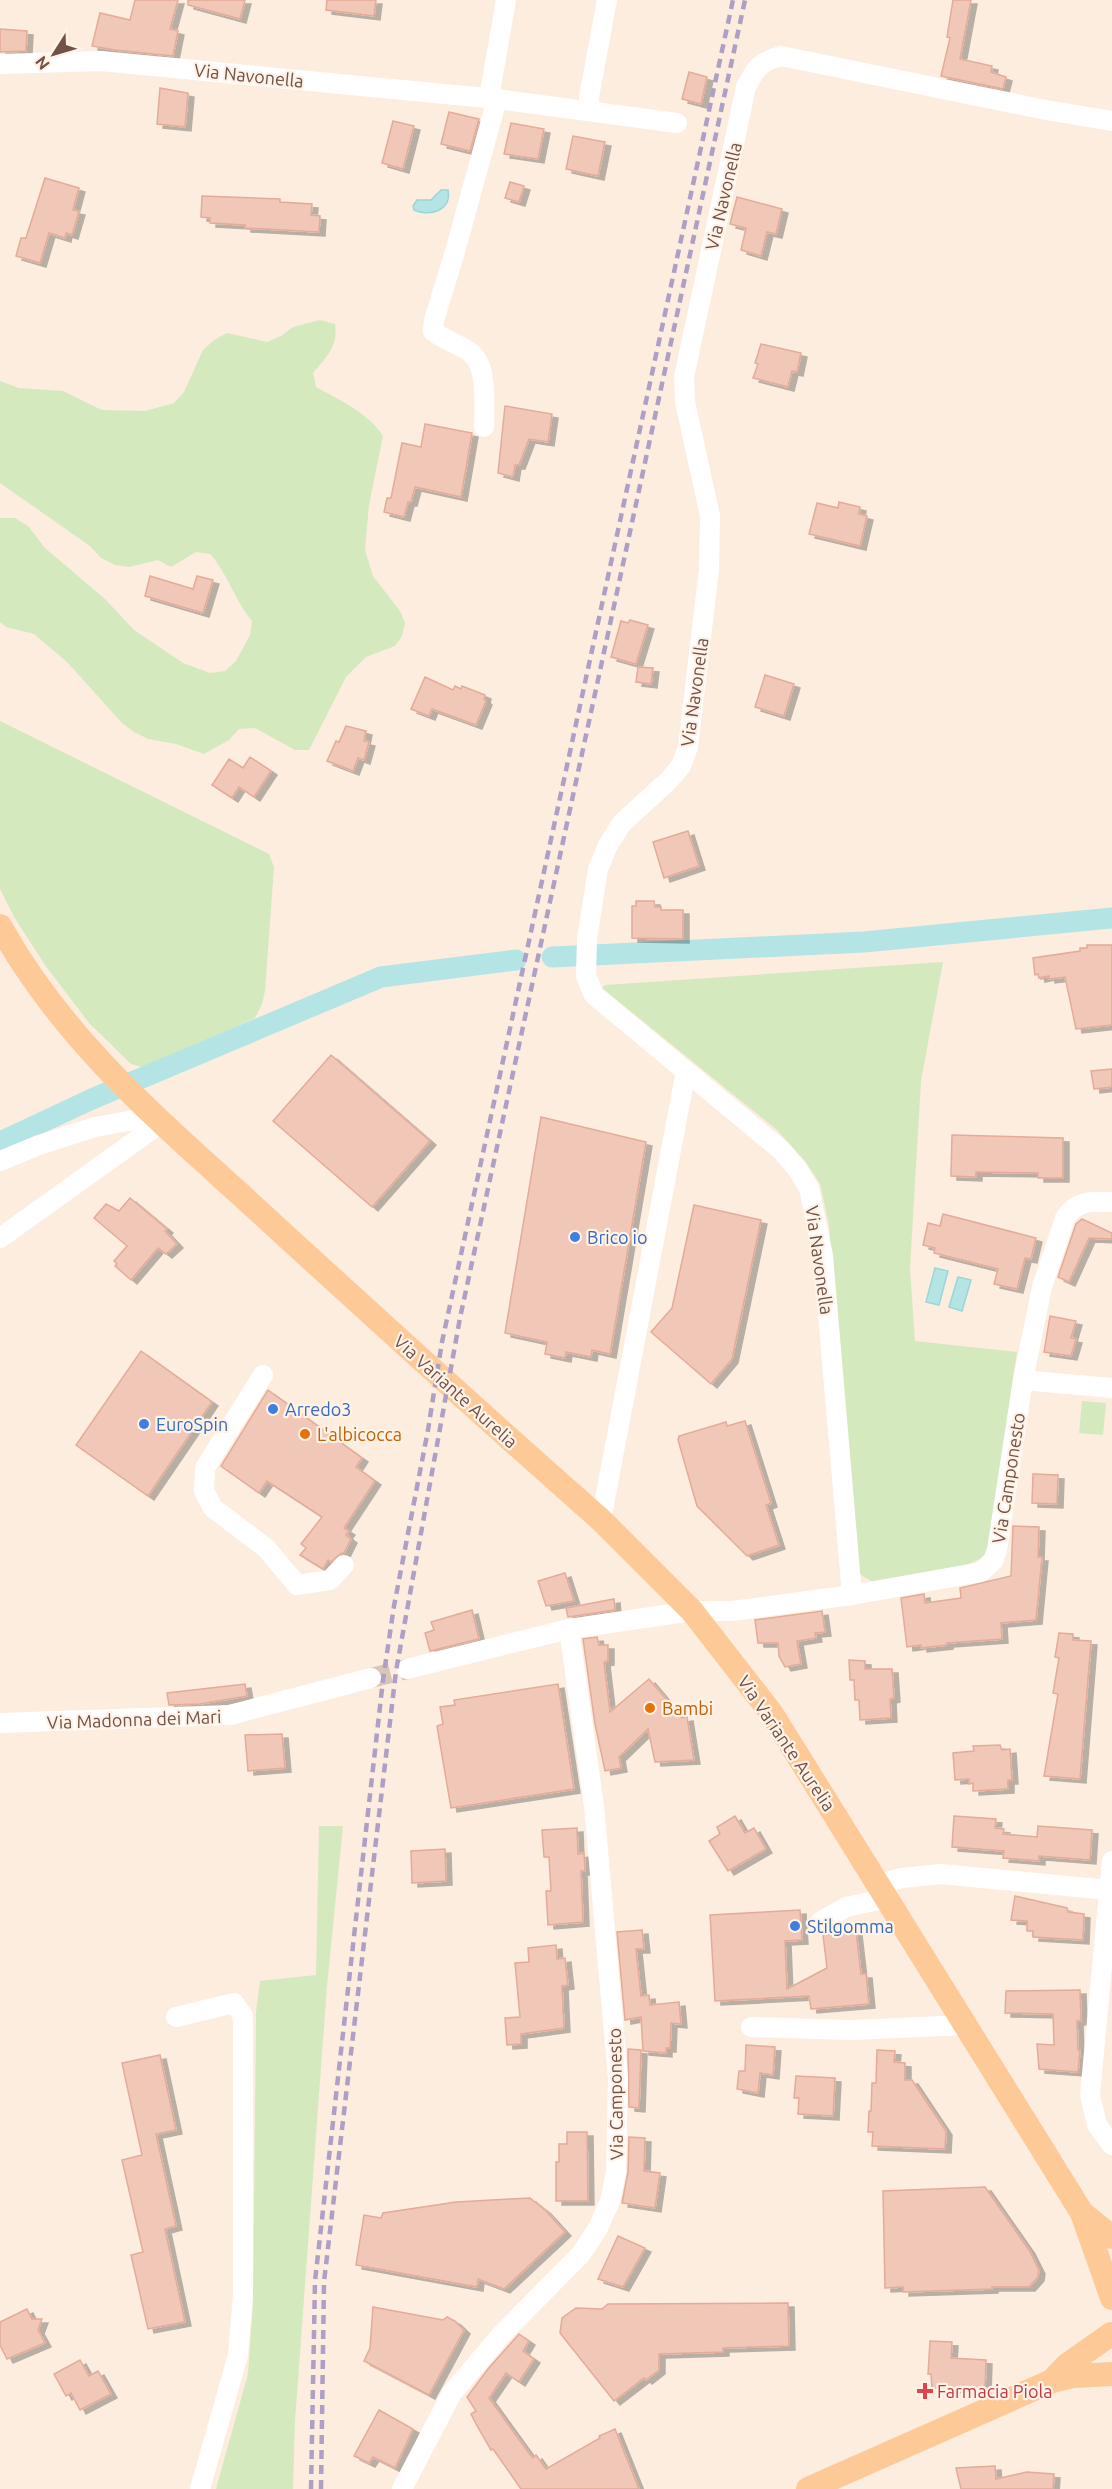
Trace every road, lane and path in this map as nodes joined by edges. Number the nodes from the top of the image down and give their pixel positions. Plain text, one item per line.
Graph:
1 (506, 0) edge
2 (607, 0) edge
3 (0, 64) edge
4 (493, 98) junction
5 (589, 111) junction
6 (1112, 121) edge
7 (677, 123) dead end
8 (484, 427) dead end
9 (0, 926) edge
10 (0, 958) edge
11 (58, 1015) junction
12 (686, 1071) junction
13 (153, 1114) junction
14 (0, 1161) edge
15 (1112, 1202) edge
16 (0, 1238) edge
17 (263, 1375) dead end
18 (1023, 1380) junction
19 (1112, 1388) edge
20 (601, 1520) junction
21 (344, 1566) dead end
22 (852, 1595) junction
23 (692, 1611) junction
24 (569, 1629) junction
25 (407, 1669) tunnel mouth
26 (371, 1677) tunnel mouth
27 (0, 1723) edge
28 (1112, 1861) edge
29 (1109, 1890) junction
30 (883, 1891) junction
31 (820, 1922) dead end
32 (176, 2016) dead end
33 (966, 2025) junction
34 (751, 2027) dead end
35 (1112, 2145) edge
36 (1082, 2213) junction
37 (1112, 2237) edge
38 (1112, 2298) edge
39 (1112, 2331) edge
40 (1112, 2374) edge
41 (1052, 2381) junction
42 (200, 2489) edge
43 (402, 2489) edge
44 (808, 2489) edge

1 - 4 street
2 - 5 street
3 - 4 street, Via Navonella
4 - 5 street, Via Navonella
4 - 8 street
5 - 7 street, Via Navonella
6 - 12 street, Via Navonella
9 - 11 main road, Via Variante Aurelia
10 - 11 main road
11 - 13 main road, Via Variante Aurelia
12 - 20 street
12 - 22 street, Via Navonella
13 - 14 street
13 - 16 street
13 - 20 main road, Via Variante Aurelia
15 - 18 street, Via Camponesto
17 - 21 street
18 - 19 street
18 - 22 street, Via Camponesto
20 - 23 main road, Via Variante Aurelia
22 - 23 street, Via Camponesto
23 - 24 street
23 - 30 main road, Via Variante Aurelia
24 - 25 street
24 - 43 street, Via Camponesto
26 - 27 street, Via Madonna dei Mari
28 - 29 street
29 - 30 street
29 - 35 street
30 - 31 street
30 - 33 main road, Via Variante Aurelia
32 - 42 street
33 - 34 street
33 - 36 main road, Via Variante Aurelia
36 - 37 main road, Via Variante Aurelia
36 - 38 main road, Via Variante Aurelia
39 - 41 main road
40 - 41 main road
41 - 44 main road

